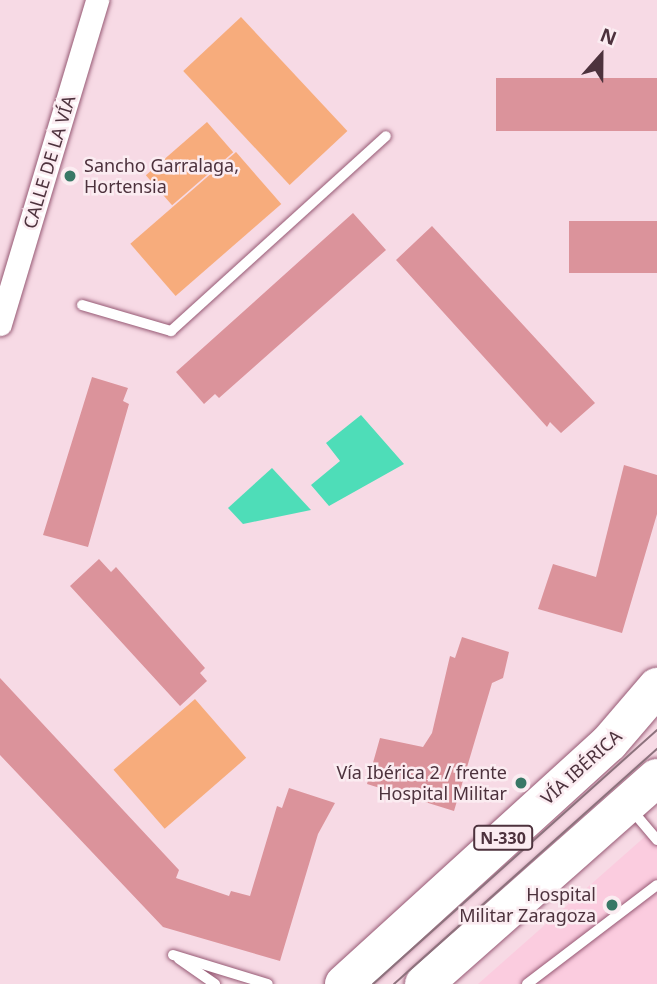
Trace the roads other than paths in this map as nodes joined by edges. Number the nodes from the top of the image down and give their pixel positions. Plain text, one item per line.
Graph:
1 (97, 0) edge
2 (386, 135) dead end
3 (82, 305) dead end
4 (0, 324) edge
5 (657, 687) edge
6 (657, 778) edge
7 (626, 803) junction
8 (657, 840) edge
9 (657, 885) edge
10 (215, 984) edge
11 (268, 984) edge
12 (344, 984) edge
13 (424, 984) edge
14 (527, 984) edge

1 - 4 street, CALLE DE LA VÍA
2 - 3 lane
5 - 12 highway, VÍA IBÉRICA / N-330
6 - 7 highway, N-330
7 - 8 lane
7 - 13 highway, N-330
9 - 14 lane
10 - 11 lane

